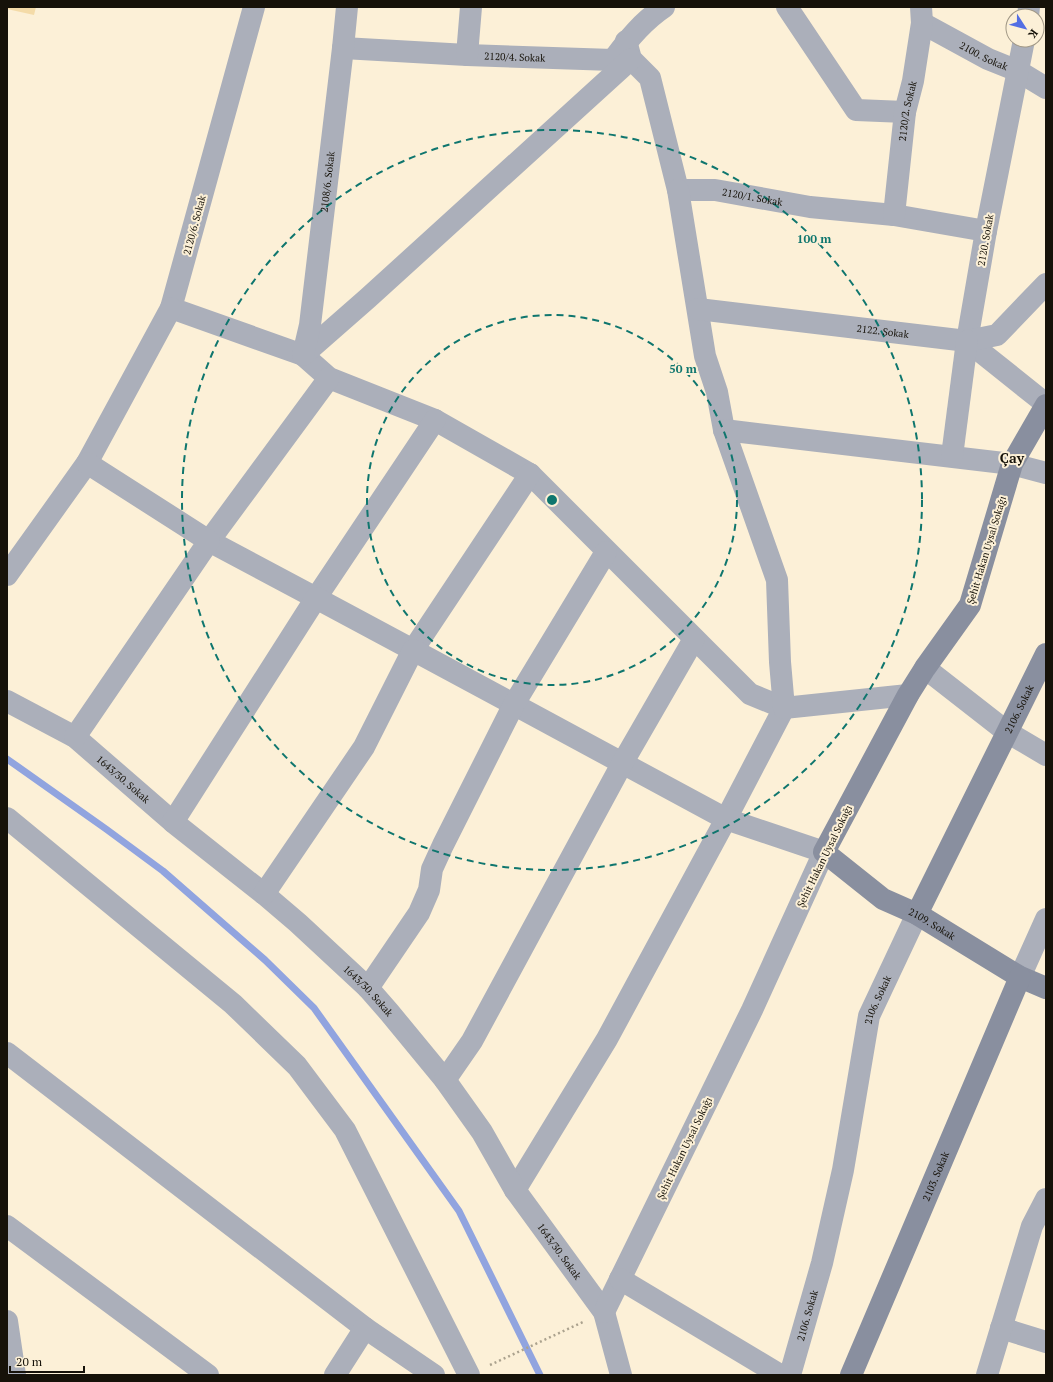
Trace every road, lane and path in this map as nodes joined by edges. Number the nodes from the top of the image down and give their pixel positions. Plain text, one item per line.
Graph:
1 (254, 7) edge
2 (346, 7) edge
3 (471, 7) edge
4 (787, 7) edge
5 (653, 10) edge
6 (922, 15) edge
7 (343, 48) junction
8 (1022, 48) edge
9 (629, 50) junction
10 (467, 55) junction
11 (1018, 71) junction
12 (1046, 88) edge
13 (905, 112) junction
14 (678, 190) junction
15 (894, 215) junction
16 (986, 231) junction
17 (1046, 284) edge
18 (171, 308) junction
19 (698, 310) junction
20 (967, 341) junction
21 (303, 355) junction
22 (329, 378) junction
23 (1046, 404) edge
24 (435, 420) junction
25 (724, 430) junction
26 (952, 456) junction
27 (87, 463) junction
28 (1012, 464) junction
29 (1046, 473) edge
30 (530, 474) junction
31 (209, 541) junction
32 (606, 552) junction
33 (7, 575) edge
34 (316, 598) junction
35 (694, 639) junction
36 (413, 650) junction
37 (1046, 654) edge
38 (925, 668) junction
39 (908, 695) junction
40 (7, 701) edge
41 (514, 704) junction
42 (784, 708) junction
43 (1007, 732) junction
44 (75, 737) junction
45 (1046, 755) edge
46 (623, 762) junction
47 (7, 818) edge
48 (726, 819) junction
49 (173, 822) junction
50 (824, 852) junction
51 (264, 894) junction
52 (917, 914) junction
53 (1046, 919) edge
54 (1020, 978) junction
55 (368, 988) junction
56 (1046, 988) edge
57 (7, 1054) edge
58 (445, 1080) junction
59 (516, 1190) junction
60 (1046, 1199) edge
61 (7, 1226) edge
62 (1039, 1228) edge
63 (620, 1279) junction
64 (604, 1312) junction
65 (7, 1321) edge
66 (365, 1328) junction
67 (1001, 1328) junction
68 (1046, 1342) edge
69 (476, 1372) edge
70 (15, 1375) edge
71 (208, 1375) edge
72 (335, 1375) edge
73 (434, 1375) edge
74 (621, 1375) edge
75 (780, 1375) edge
76 (790, 1375) edge
77 (851, 1375) edge
78 (987, 1375) edge

1 - 18 street, 2120/6. Sokak
2 - 7 street, 2108/6. Sokak
3 - 10 street
4 - 13 street
5 - 9 street, 2120/4. Sokak
6 - 11 street, 2100. Sokak
6 - 13 street, 2120/2. Sokak
7 - 10 street, 2120/4. Sokak
7 - 21 street, 2108/6. Sokak
8 - 11 street, 2120. Sokak
9 - 10 street, 2120/4. Sokak
9 - 14 street
9 - 21 street
11 - 12 street, 2100. Sokak
11 - 16 street, 2120. Sokak
13 - 15 street, 2120/2. Sokak
14 - 15 street, 2120/1. Sokak
14 - 19 street
15 - 16 street, 2120/1. Sokak
16 - 20 street, 2120. Sokak
17 - 20 street, 2122. Sokak
18 - 21 street
18 - 27 street, 2120/6. Sokak
19 - 20 street, 2122. Sokak
19 - 25 street
20 - 23 street
20 - 26 street, 2120. Sokak
21 - 22 street
22 - 24 street
22 - 31 street
23 - 28 main road, Şehit Hakan Uysal Sokağı
24 - 30 street
24 - 34 street
25 - 26 street
25 - 42 street
26 - 28 street
27 - 31 street
27 - 33 street, 2120/6. Sokak
28 - 29 street
28 - 38 main road, Şehit Hakan Uysal Sokağı
30 - 32 street
30 - 36 street
31 - 34 street
31 - 44 street
32 - 35 street
32 - 41 street
34 - 36 street
34 - 49 street
35 - 42 street
35 - 46 street
36 - 41 street
36 - 51 street
37 - 43 main road, 2106. Sokak
38 - 39 main road, Şehit Hakan Uysal Sokağı
38 - 43 street
39 - 42 street
39 - 50 main road, Şehit Hakan Uysal Sokağı
40 - 44 street, 1643/30. Sokak
41 - 46 street
41 - 55 street
42 - 48 street
43 - 45 street
43 - 52 main road, 2106. Sokak
44 - 49 street, 1643/30. Sokak
46 - 48 street
46 - 58 street
47 - 69 street
48 - 50 street
48 - 59 street
49 - 51 street, 1643/30. Sokak
50 - 52 main road, 2109. Sokak
50 - 63 street, Şehit Hakan Uysal Sokağı
51 - 55 street, 1643/30. Sokak
52 - 54 main road, 2109. Sokak
52 - 76 street, 2106. Sokak
53 - 54 street
54 - 56 main road, 2109. Sokak
54 - 77 main road, 2103. Sokak
55 - 58 street, 1643/30. Sokak
57 - 66 street
58 - 59 street, 1643/30. Sokak
59 - 64 street, 1643/30. Sokak
60 - 62 street
61 - 71 street
62 - 67 street
63 - 64 street, Şehit Hakan Uysal Sokağı
63 - 75 street
64 - 69 path
64 - 74 street, 1643/30. Sokak
65 - 70 street
66 - 72 street
66 - 73 street
67 - 68 street
67 - 78 street

